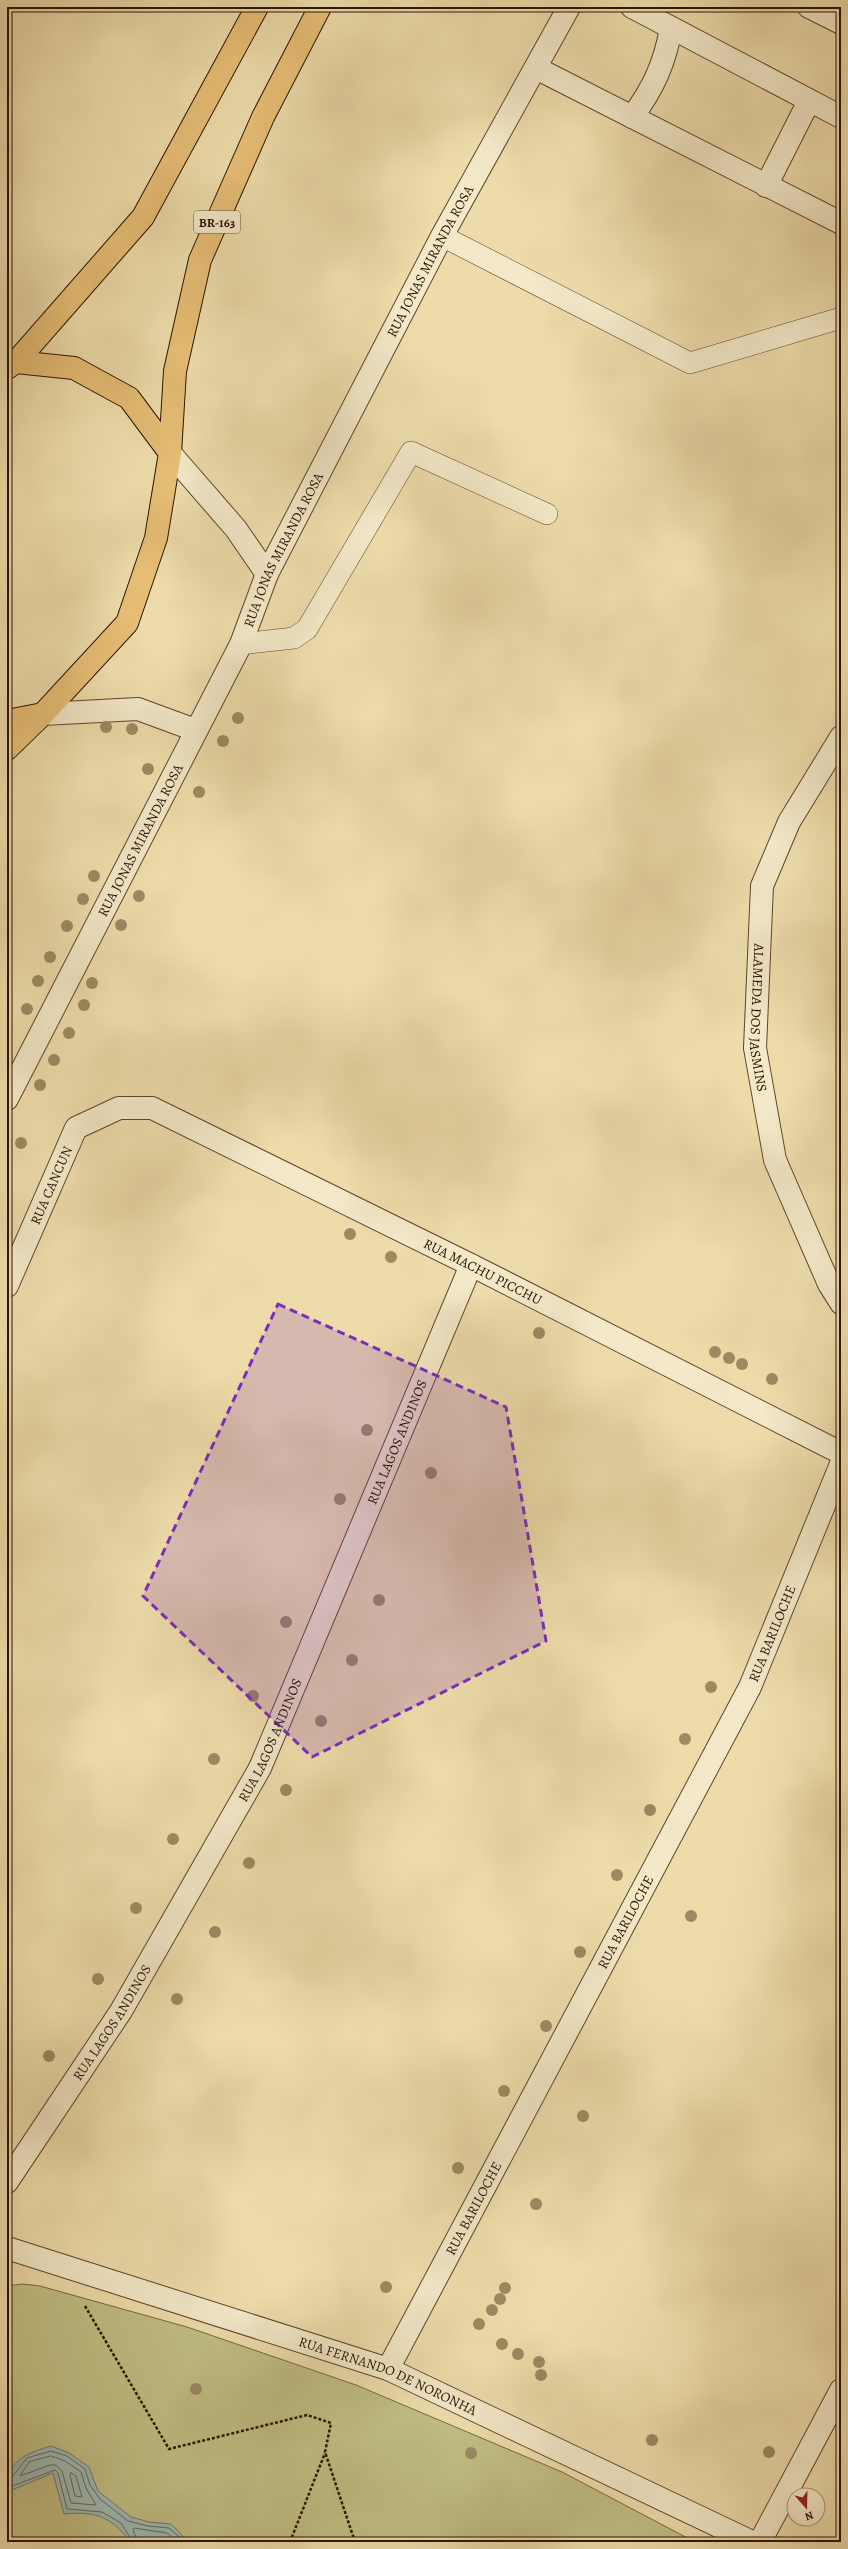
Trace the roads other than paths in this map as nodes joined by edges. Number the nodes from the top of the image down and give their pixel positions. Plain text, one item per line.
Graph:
1 (257, 7) edge
2 (320, 7) edge
3 (570, 7) edge
4 (632, 7) edge
5 (810, 7) edge
6 (841, 23) edge
7 (671, 28) junction
8 (536, 68) junction
9 (809, 101) junction
10 (632, 117) junction
11 (841, 117) edge
12 (766, 186) junction
13 (841, 223) edge
14 (442, 236) junction
15 (841, 318) edge
16 (11, 365) edge
17 (170, 453) junction
18 (547, 514) dead end
19 (267, 574) junction
20 (242, 644) junction
21 (43, 714) junction
22 (7, 721) edge
23 (195, 730) junction
24 (841, 736) edge
25 (7, 749) edge
26 (7, 1098) edge
27 (119, 1108) joint
28 (471, 1265) junction
29 (835, 1282) edge
30 (7, 1286) edge
31 (841, 1303) edge
32 (841, 1453) edge
33 (841, 1464) edge
34 (7, 2182) edge
35 (7, 2248) edge
36 (388, 2369) junction
37 (841, 2390) edge
38 (752, 2542) edge
39 (760, 2542) edge

1 - 16 highway
2 - 17 highway, BR-163
3 - 8 street, RUA JONAS MIRANDA ROSA
4 - 7 street
5 - 6 street
7 - 9 street
7 - 10 street
8 - 10 street
8 - 14 street, RUA JONAS MIRANDA ROSA
9 - 11 street
9 - 12 street
10 - 12 street
12 - 13 street
14 - 15 lane
14 - 19 street, RUA JONAS MIRANDA ROSA
16 - 17 highway
17 - 19 street
17 - 21 highway
18 - 20 lane
19 - 20 street, RUA JONAS MIRANDA ROSA
20 - 23 street, RUA JONAS MIRANDA ROSA
21 - 22 highway
21 - 23 street
21 - 25 highway
23 - 26 street, RUA JONAS MIRANDA ROSA
24 - 29 street, ALAMEDA DOS JASMINS
27 - 28 street, RUA MACHU PICCHU
27 - 30 street, RUA CANCUN
28 - 32 street, RUA MACHU PICCHU
28 - 34 street, RUA LAGOS ANDINOS
29 - 31 street, ALAMEDA DOS JASMINS
33 - 36 street, RUA BARILOCHE
35 - 36 street, RUA FERNANDO DE NORONHA
36 - 38 street, RUA FERNANDO DE NORONHA
37 - 39 street

